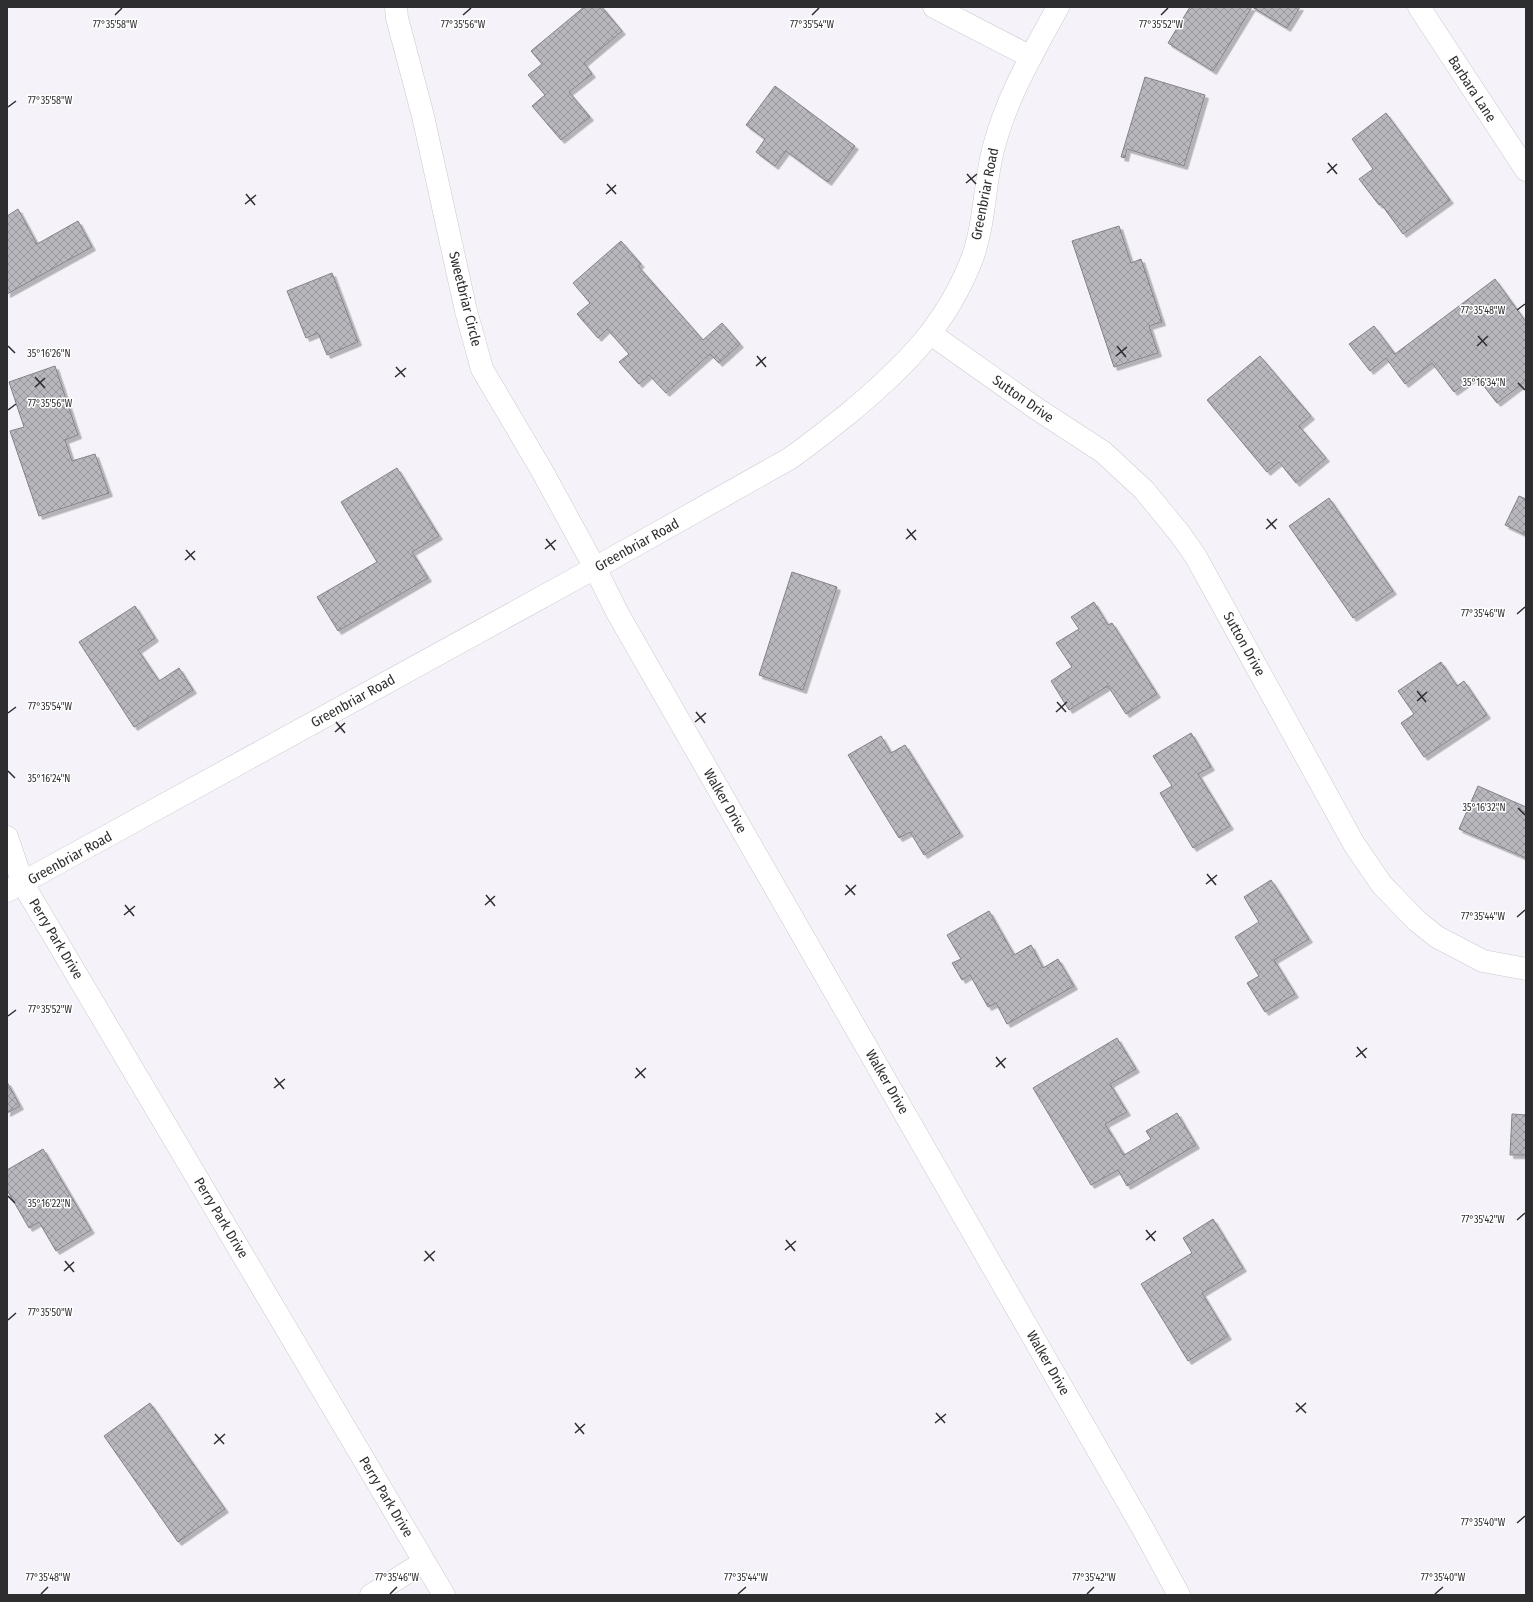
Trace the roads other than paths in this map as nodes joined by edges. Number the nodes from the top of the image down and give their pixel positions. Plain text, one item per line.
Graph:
1 (396, 7) edge
2 (934, 7) edge
3 (1058, 7) edge
4 (1419, 7) edge
5 (1031, 57) junction
6 (1526, 170) edge
7 (931, 334) junction
8 (595, 568) junction
9 (7, 837) edge
10 (15, 887) edge
11 (1526, 969) edge
12 (424, 1562) junction
13 (371, 1595) edge
14 (444, 1595) edge
15 (1179, 1595) edge

1 - 8 street, Sweetbriar Circle
2 - 5 street
3 - 5 street, Greenbriar Road
4 - 6 street, Barbara Lane
5 - 7 street, Greenbriar Road
7 - 8 street, Greenbriar Road
7 - 11 street, Sutton Drive
8 - 10 street, Greenbriar Road
8 - 15 street, Walker Drive
9 - 10 street, Perry Park Drive
10 - 12 street, Perry Park Drive
12 - 13 street
12 - 14 street, Perry Park Drive

